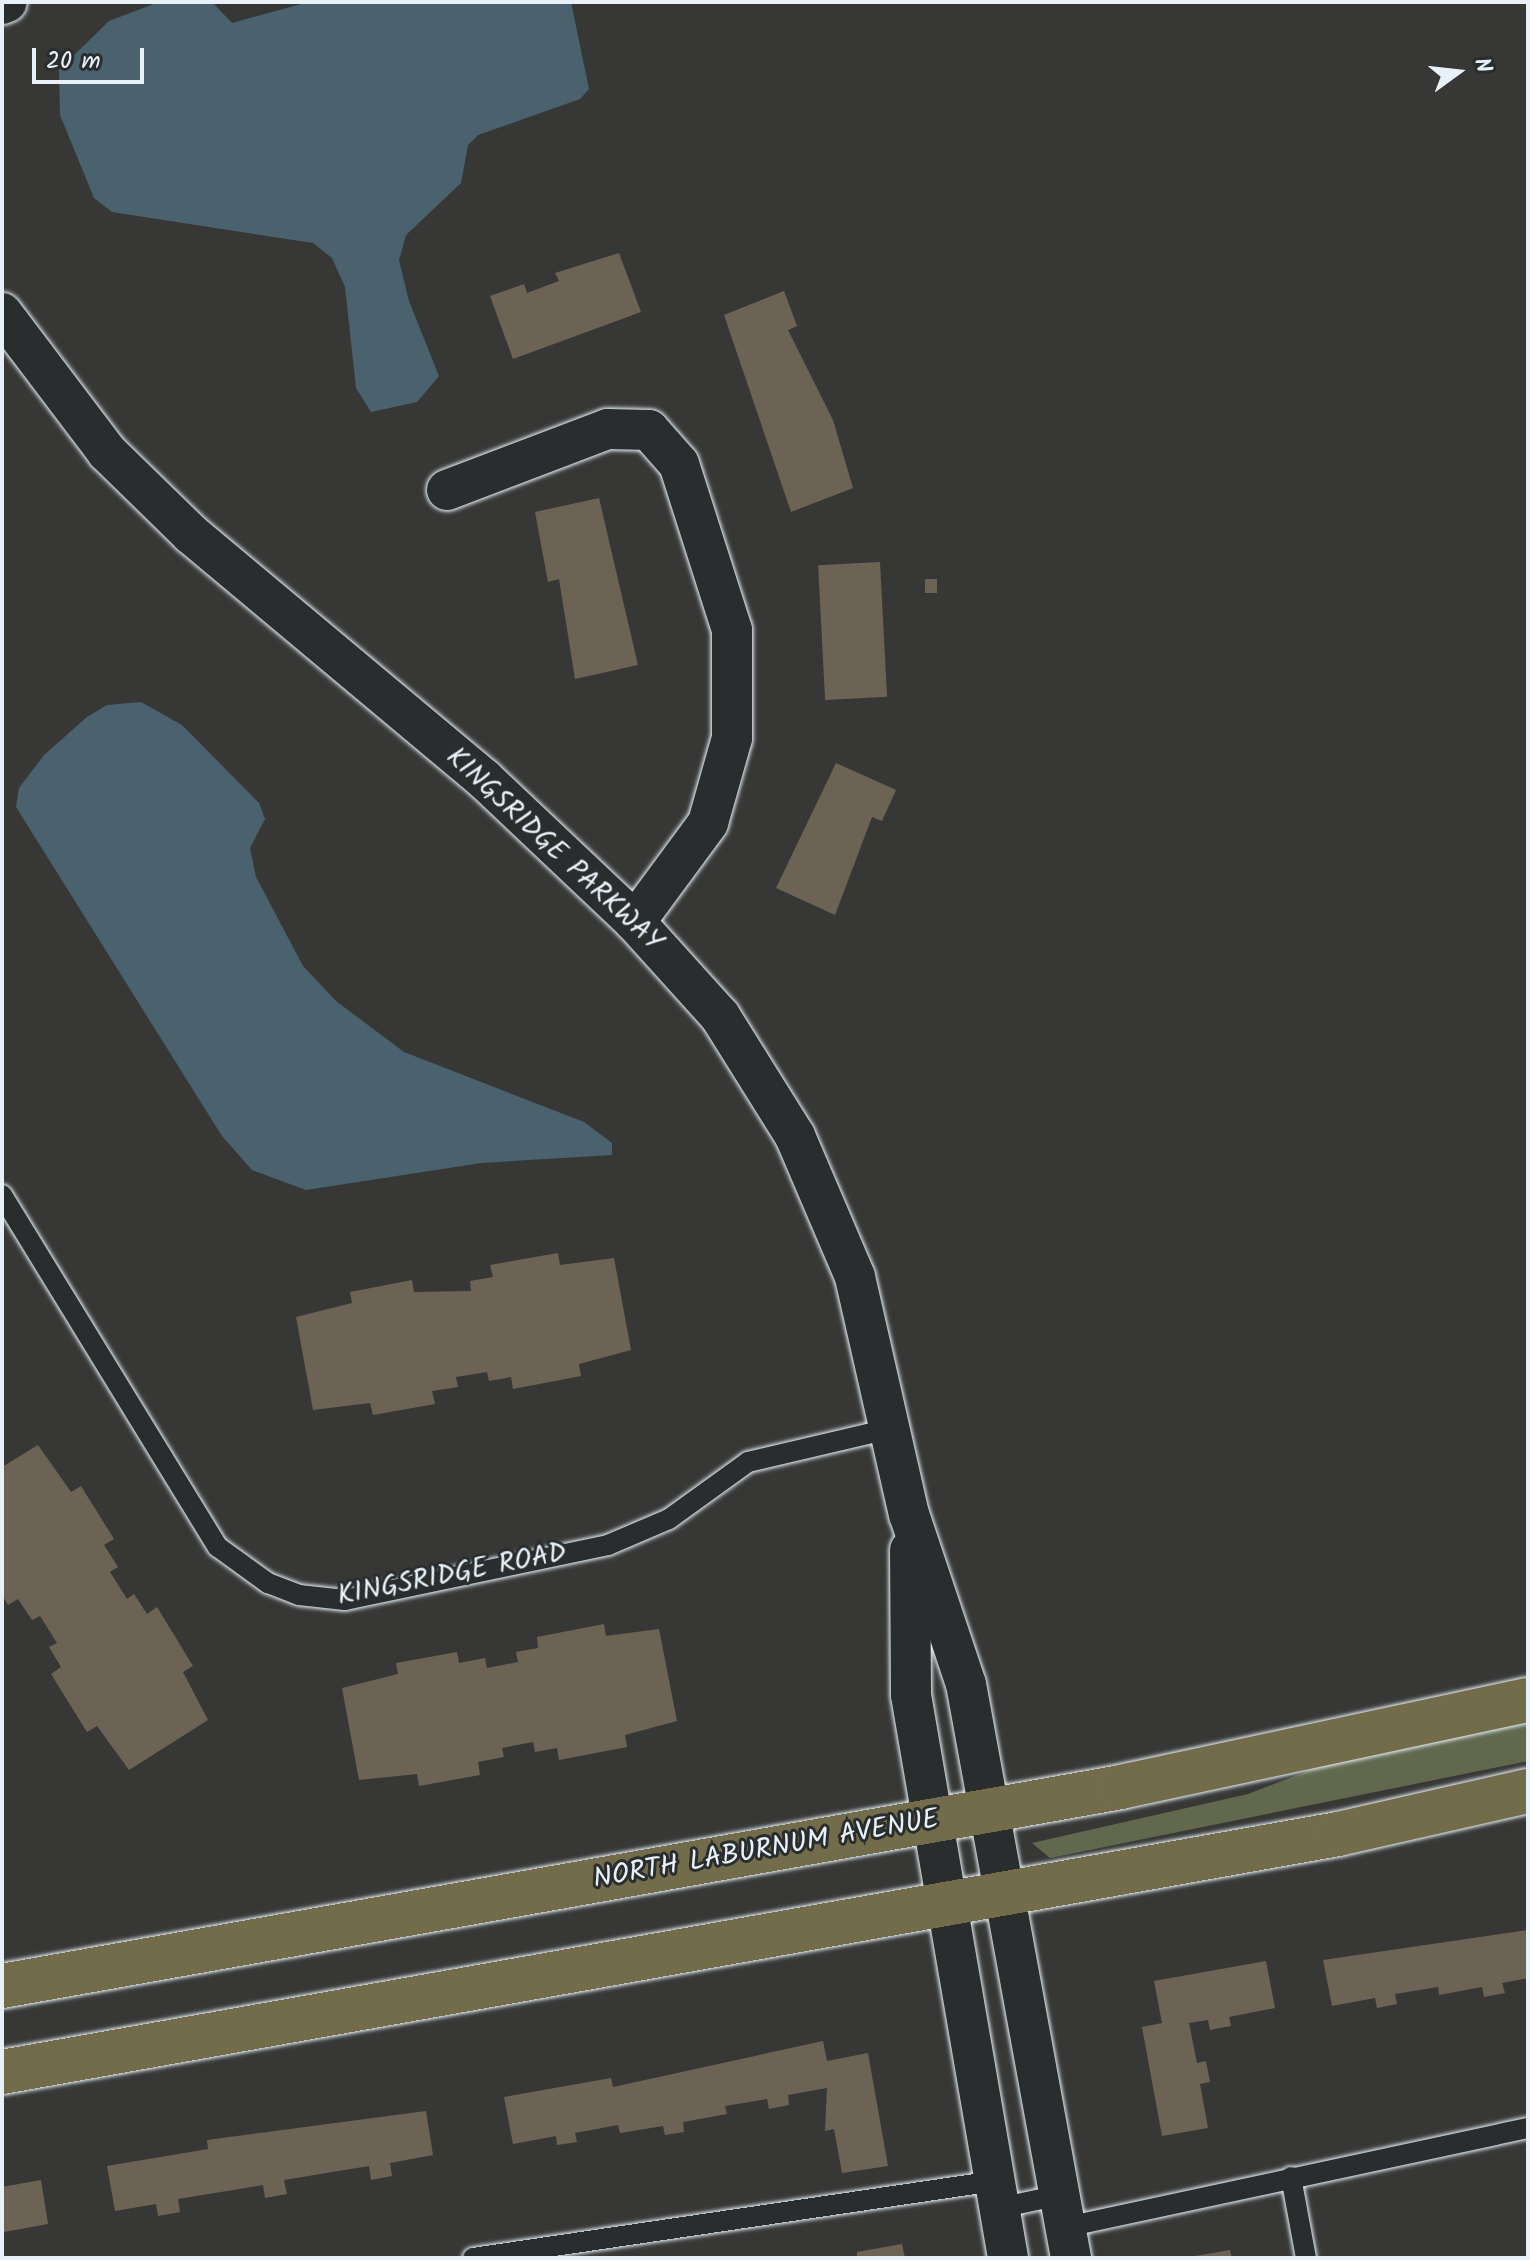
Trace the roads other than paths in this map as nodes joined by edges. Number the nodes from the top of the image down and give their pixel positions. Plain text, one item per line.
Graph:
1 (2, 313) edge
2 (447, 490) dead end
3 (635, 922) junction
4 (2, 1195) edge
5 (893, 1428) junction
6 (909, 1514) junction
7 (1528, 1700) edge
8 (1528, 1791) edge
9 (990, 1810) junction
10 (932, 1821) junction
11 (1006, 1894) junction
12 (947, 1905) junction
13 (2, 1986) edge
14 (2, 2072) edge
15 (1528, 2128) edge
16 (1291, 2177) junction
17 (997, 2194) junction
18 (1066, 2227) edge
19 (473, 2258) edge
20 (1008, 2258) edge
21 (1306, 2258) edge

1 - 3 street, KINGSRIDGE PARKWAY
2 - 3 street
3 - 5 street, KINGSRIDGE PARKWAY
4 - 5 lane, KINGSRIDGE ROAD
5 - 6 street, KINGSRIDGE PARKWAY
6 - 9 street, KINGSRIDGE PARKWAY
6 - 10 street, KINGSRIDGE PARKWAY
7 - 9 main road, NORTH LABURNUM AVENUE
8 - 11 main road
9 - 10 main road, NORTH LABURNUM AVENUE
9 - 11 street, KINGSRIDGE PARKWAY
10 - 12 street, KINGSRIDGE PARKWAY
10 - 13 main road, NORTH LABURNUM AVENUE
11 - 12 main road
11 - 18 street, KINGSRIDGE PARKWAY
12 - 14 main road
12 - 17 street, KINGSRIDGE PARKWAY
15 - 16 lane
16 - 18 lane
16 - 21 lane
17 - 18 lane
17 - 19 lane
17 - 20 street, KINGSRIDGE PARKWAY

